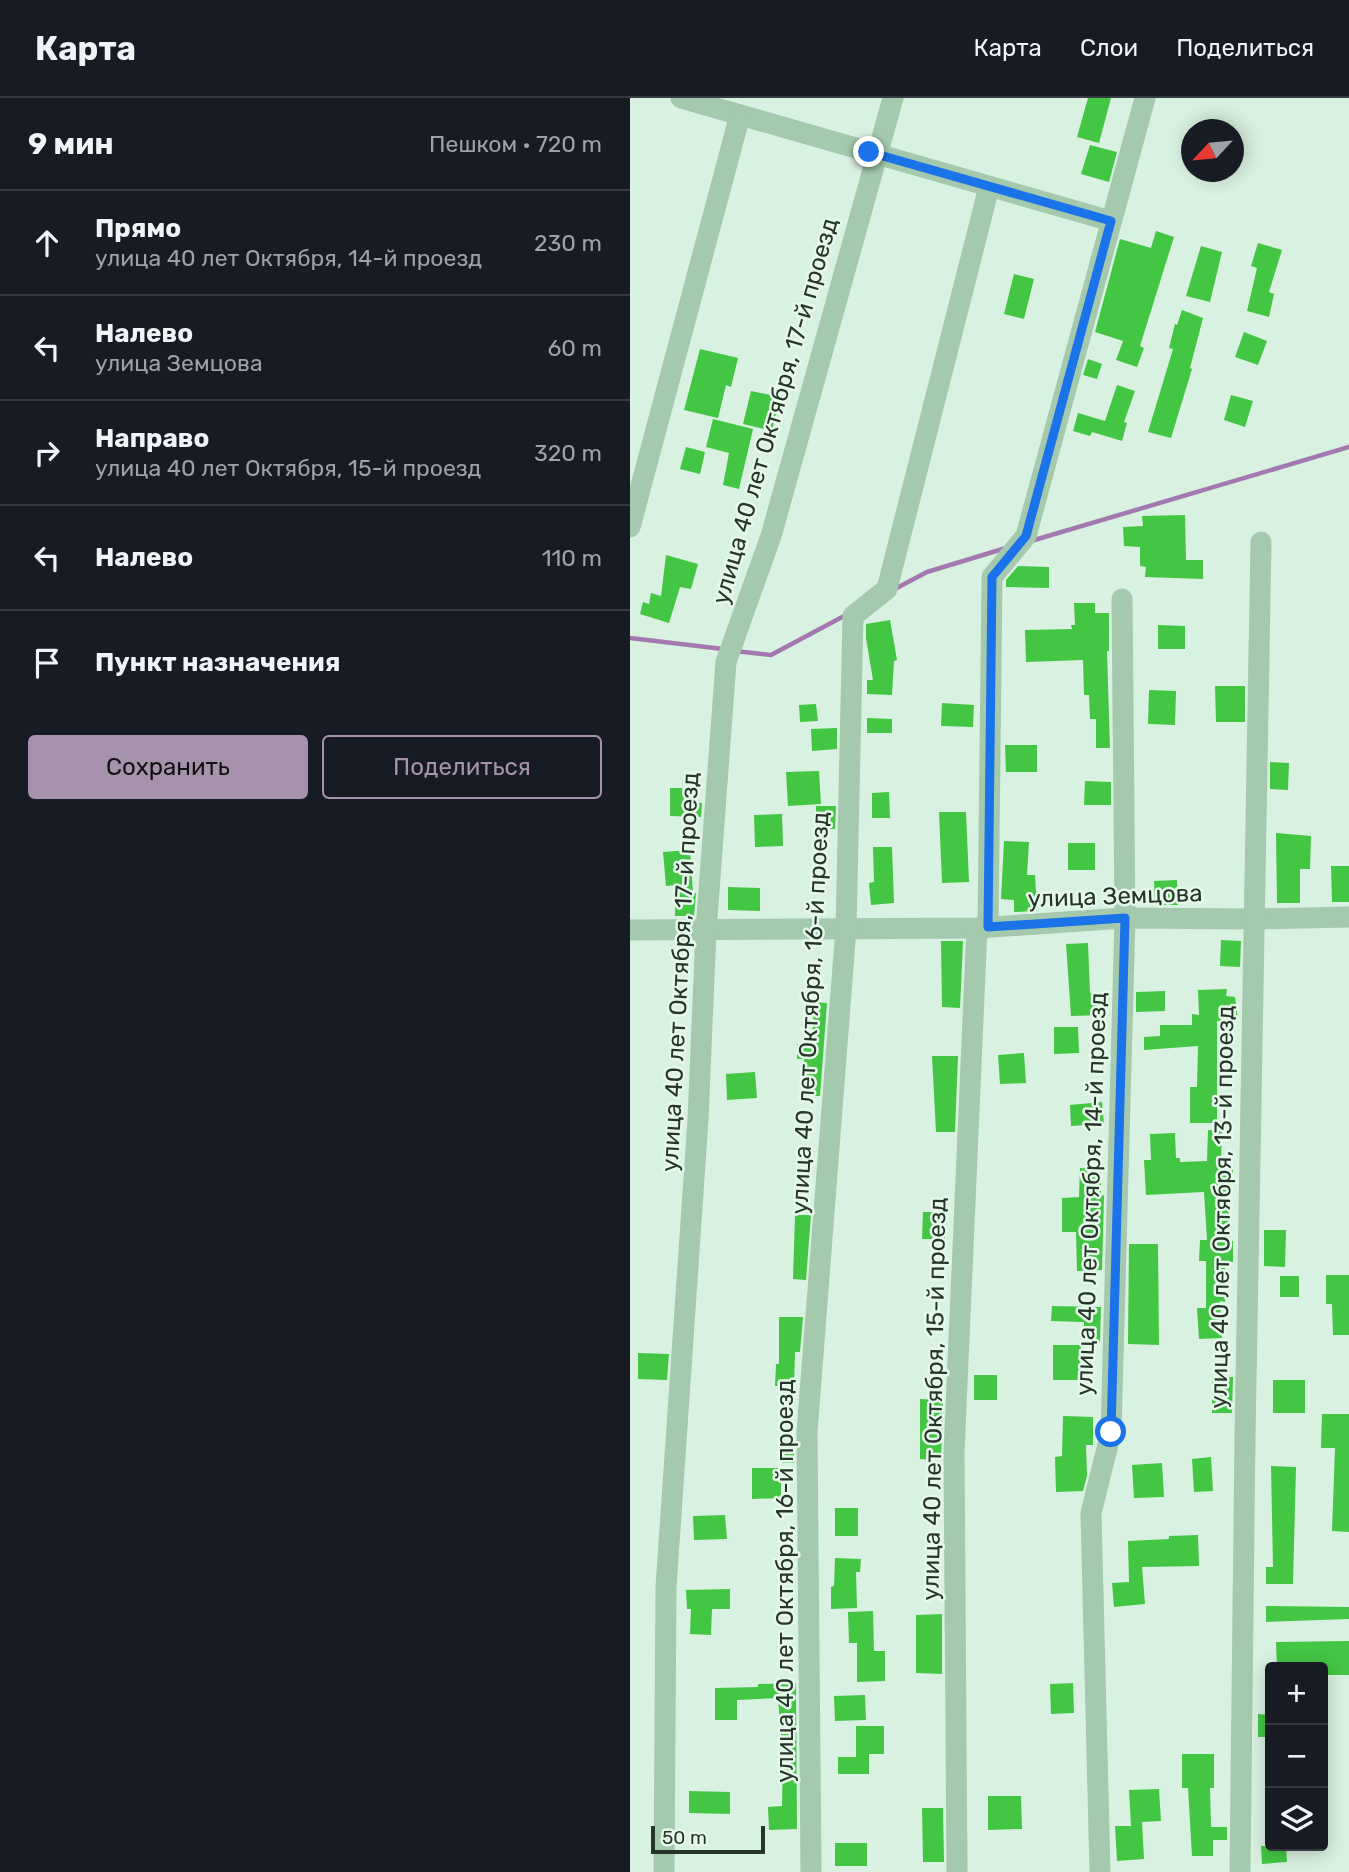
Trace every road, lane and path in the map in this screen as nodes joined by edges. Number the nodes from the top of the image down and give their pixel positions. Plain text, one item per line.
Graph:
1 (681, 98) edge
2 (892, 98) edge
3 (1145, 98) edge
4 (740, 115) junction
5 (876, 154) junction
6 (989, 187) junction
7 (1111, 221) junction
8 (630, 527) edge
9 (1261, 542) dead end
10 (1122, 599) dead end
11 (1349, 917) edge
12 (1125, 918) junction
13 (1253, 919) junction
14 (982, 927) junction
15 (846, 928) junction
16 (630, 930) edge
17 (706, 931) junction
18 (664, 1872) edge
19 (811, 1872) edge
20 (957, 1872) edge
21 (1100, 1872) edge
22 (1240, 1872) edge

1 - 4 street
2 - 5 street, улица 40 лет Октября, 17-й проезд
3 - 7 street, улица 40 лет Октября, 15-й проезд
4 - 5 street
4 - 8 street
5 - 6 street
5 - 17 street, улица 40 лет Октября, 17-й проезд
6 - 7 street
6 - 15 street, улица 40 лет Октября, 16-й проезд
7 - 14 street, улица 40 лет Октября, 15-й проезд
9 - 13 street, улица 40 лет Октября, 13-й проезд
10 - 12 street, улица 40 лет Октября, 14-й проезд
11 - 13 street, улица Земцова
12 - 13 street, улица Земцова
12 - 14 street, улица Земцова
12 - 21 street, улица 40 лет Октября, 14-й проезд
13 - 22 street, улица 40 лет Октября, 13-й проезд
14 - 15 street, улица Земцова
14 - 20 street, улица 40 лет Октября, 15-й проезд
15 - 17 street, улица Земцова
15 - 19 street, улица 40 лет Октября, 16-й проезд
16 - 17 street, улица Земцова
17 - 18 street, улица 40 лет Октября, 17-й проезд

